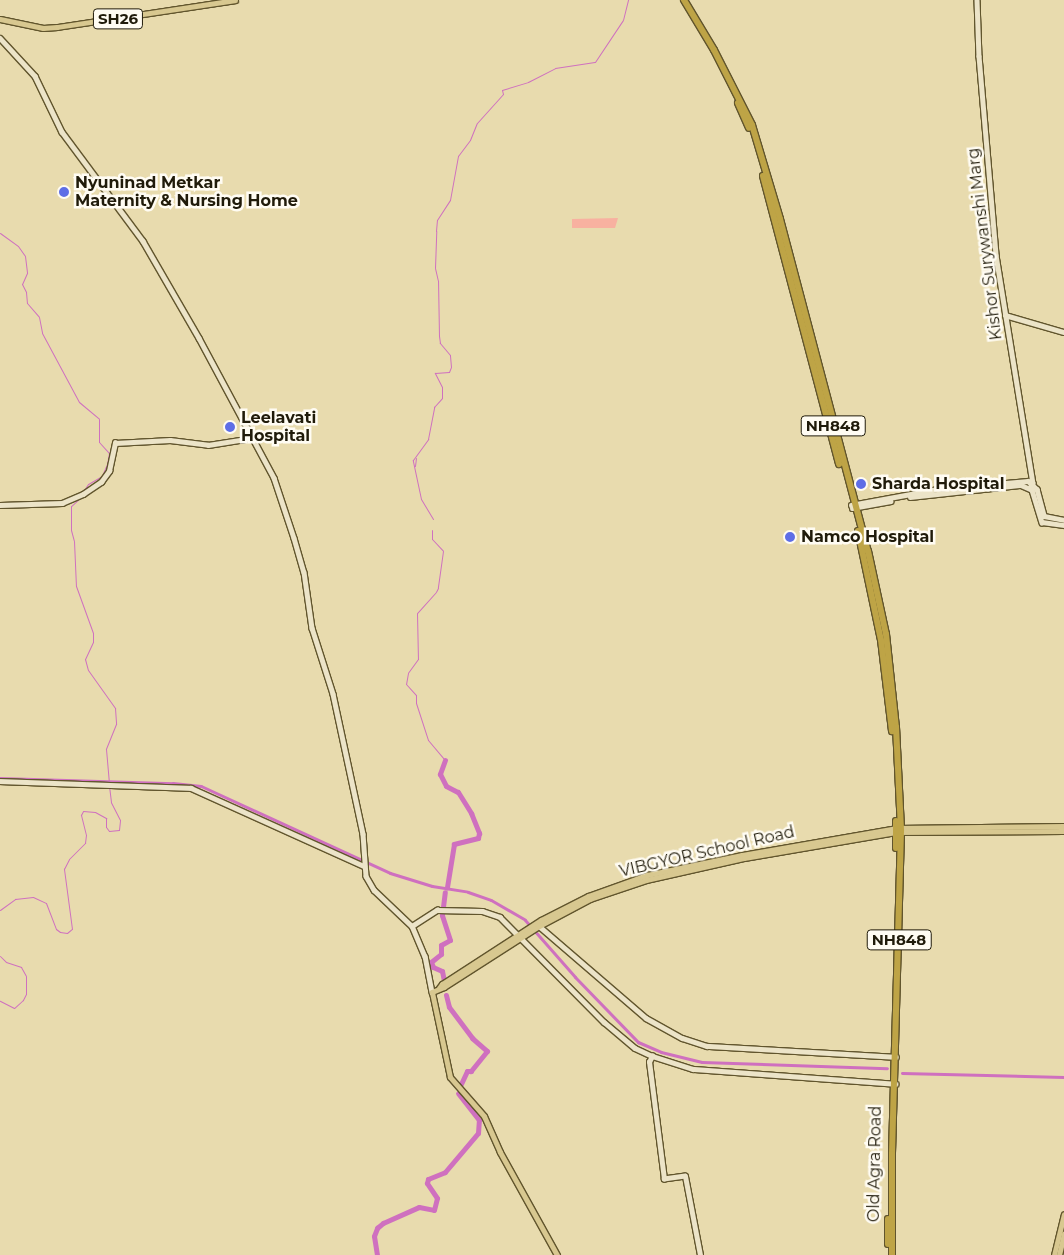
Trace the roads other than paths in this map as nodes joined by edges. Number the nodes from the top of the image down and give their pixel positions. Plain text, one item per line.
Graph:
1 (235, 0) edge
2 (679, 0) edge
3 (684, 0) edge
4 (977, 0) edge
5 (0, 19) edge
6 (0, 38) edge
7 (1005, 315) junction
8 (805, 324) junction
9 (1064, 332) edge
10 (252, 438) junction
11 (1031, 486) junction
12 (0, 505) edge
13 (854, 506) junction
14 (1064, 520) edge
15 (1064, 525) edge
16 (0, 781) edge
17 (1064, 826) edge
18 (898, 830) junction
19 (1064, 831) edge
20 (365, 863) junction
21 (412, 926) junction
22 (535, 927) junction
23 (522, 934) junction
24 (432, 992) junction
25 (652, 1056) junction
26 (895, 1060) junction
27 (893, 1083) junction
28 (1064, 1214) edge
29 (1064, 1234) edge
30 (556, 1255) edge
31 (700, 1255) edge
32 (888, 1255) edge
33 (892, 1255) edge
34 (1054, 1255) edge
35 (1059, 1255) edge

1 - 5 main road, SH26
2 - 8 highway, NH848
3 - 8 highway, NH848
4 - 7 street, Kishor Surywanshi Marg
6 - 10 street
7 - 9 street
7 - 11 street, Kishor Surywanshi Marg
8 - 13 highway, NH848
10 - 12 street
10 - 20 street
11 - 13 street
11 - 14 street
11 - 15 street
13 - 18 highway, NH848
13 - 18 highway, NH848
16 - 20 street
17 - 18 main road, VIBGYOR School Road
18 - 19 main road, VIBGYOR School Road
18 - 22 main road, VIBGYOR School Road
18 - 26 highway, NH848
20 - 21 street
21 - 23 street
21 - 24 street
22 - 23 main road, VIBGYOR School Road
22 - 26 street
23 - 24 main road, VIBGYOR School Road
23 - 25 street
24 - 30 main road
25 - 27 street
25 - 31 street
26 - 27 highway, NH848
27 - 32 highway, Old Agra Road / NH848
27 - 33 highway, NH848
28 - 34 main road
29 - 35 main road

